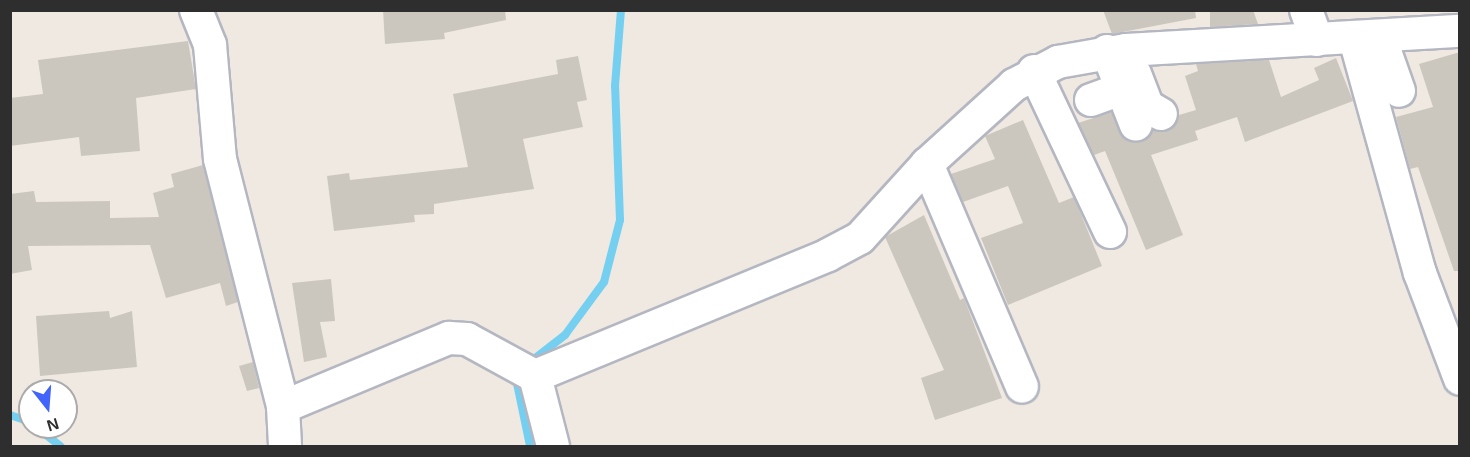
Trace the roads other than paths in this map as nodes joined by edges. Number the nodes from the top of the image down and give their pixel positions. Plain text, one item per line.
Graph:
1 (196, 10) edge
2 (1306, 10) edge
3 (1460, 32) edge
4 (1368, 38) junction
5 (1317, 40) junction
6 (1116, 50) junction
7 (1034, 71) junction
8 (1122, 89) junction
9 (1399, 91) dead end
10 (1091, 100) dead end
11 (927, 164) junction
12 (1110, 232) dead end
13 (536, 376) junction
14 (1460, 379) edge
15 (1022, 387) dead end
16 (283, 407) junction
17 (285, 447) edge
18 (552, 447) edge

1 - 16 street
2 - 5 street
3 - 4 street
4 - 5 street
4 - 9 street
4 - 14 street
5 - 6 street
6 - 7 street
6 - 8 street
6 - 8 street
7 - 11 street
7 - 12 street
8 - 10 street
11 - 13 street
11 - 15 street
13 - 16 street
13 - 18 street
16 - 17 street

